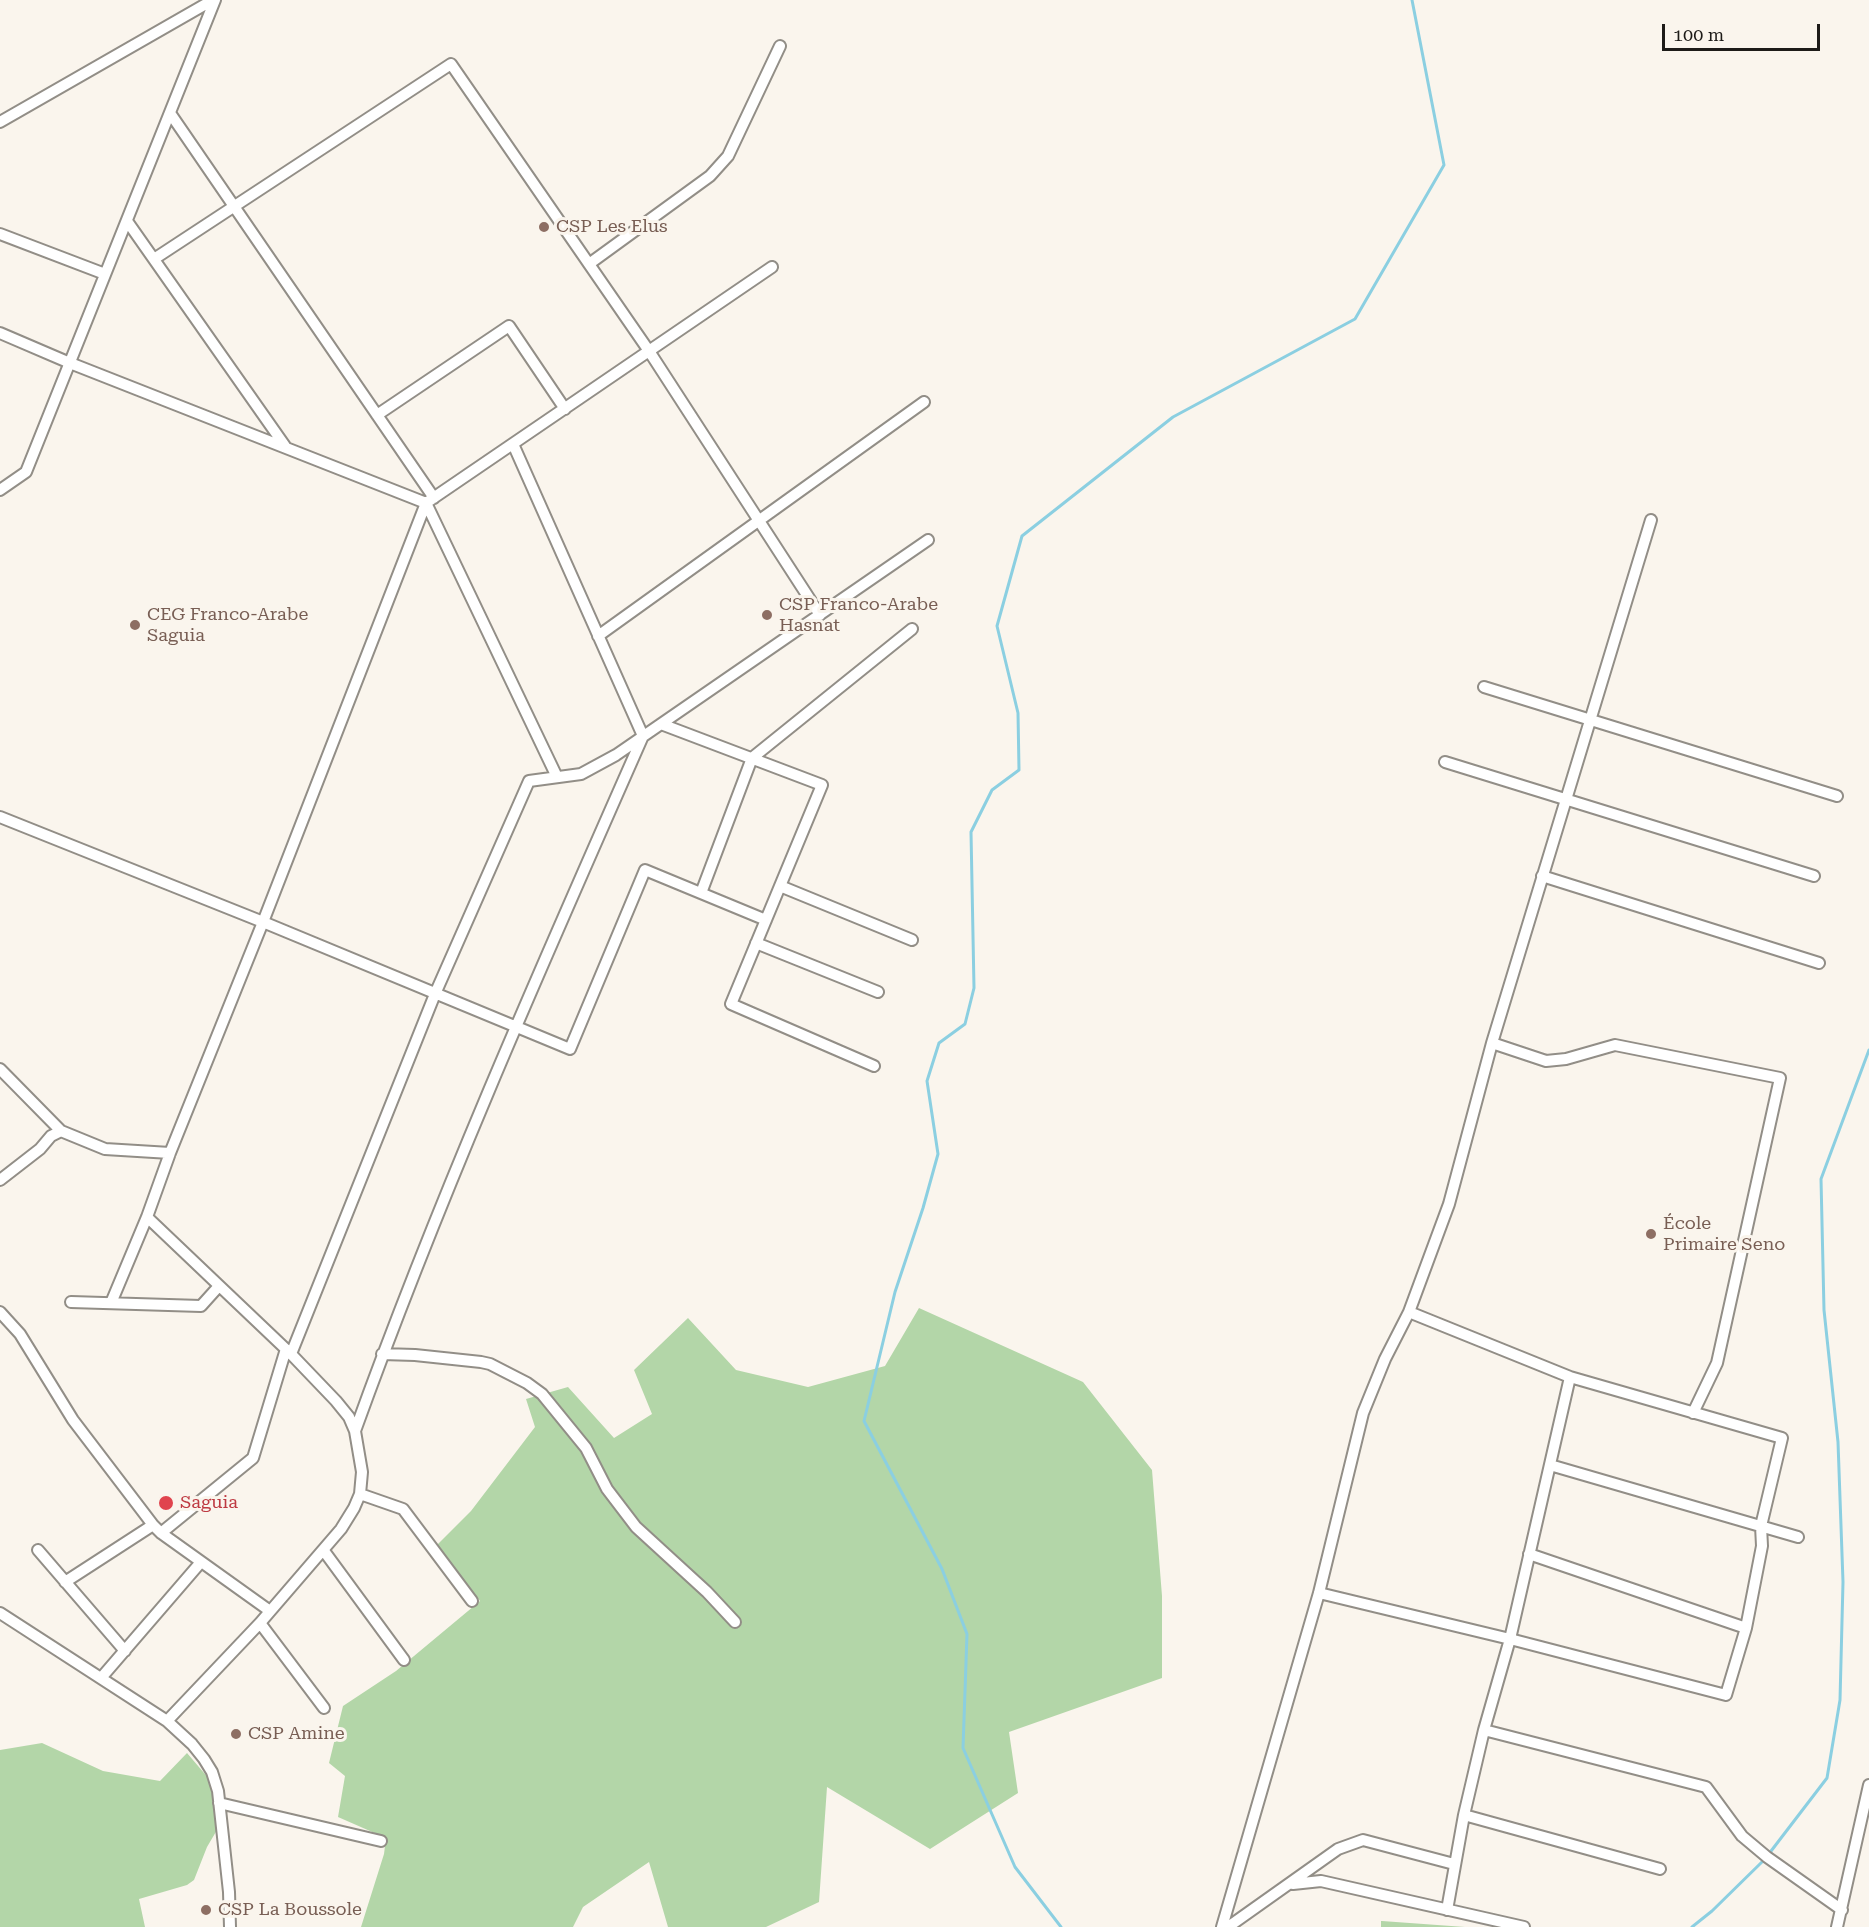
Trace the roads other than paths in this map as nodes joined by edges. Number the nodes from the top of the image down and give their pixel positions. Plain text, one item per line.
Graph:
1 (214, 0) edge
2 (780, 46) dead end
3 (170, 113) junction
4 (0, 122) edge
5 (234, 206) junction
6 (127, 221) junction
7 (0, 234) edge
8 (154, 259) junction
9 (589, 264) junction
10 (772, 267) dead end
11 (105, 274) junction
12 (0, 333) edge
13 (649, 351) junction
14 (70, 363) junction
15 (924, 402) dead end
16 (565, 409) junction
17 (377, 415) junction
18 (513, 444) junction
19 (286, 448) junction
20 (0, 490) edge
21 (430, 500) junction
22 (758, 520) junction
23 (1651, 520) dead end
24 (928, 540) dead end
25 (819, 615) junction
26 (912, 629) dead end
27 (598, 636) junction
28 (1484, 687) dead end
29 (1590, 720) junction
30 (661, 724) junction
31 (643, 736) junction
32 (752, 758) junction
33 (1445, 762) dead end
34 (557, 777) junction
35 (1837, 796) dead end
36 (1566, 799) junction
37 (0, 817) edge
38 (1542, 876) junction
39 (1814, 876) dead end
40 (780, 886) junction
41 (701, 893) junction
42 (766, 920) junction
43 (263, 922) junction
44 (912, 940) dead end
45 (756, 943) junction
46 (1819, 963) dead end
47 (878, 992) dead end
48 (435, 994) junction
49 (515, 1026) junction
50 (1492, 1042) junction
51 (874, 1066) dead end
52 (0, 1069) edge
53 (61, 1131) junction
54 (170, 1153) junction
55 (0, 1180) edge
56 (147, 1217) junction
57 (219, 1286) junction
58 (71, 1302) dead end
59 (111, 1303) junction
60 (0, 1312) edge
61 (1409, 1312) junction
62 (289, 1351) junction
63 (382, 1354) junction
64 (1570, 1377) junction
65 (1694, 1413) junction
66 (355, 1431) junction
67 (1550, 1465) junction
68 (360, 1494) junction
69 (1761, 1526) junction
70 (157, 1529) junction
71 (1798, 1537) dead end
72 (38, 1550) dead end
73 (324, 1551) junction
74 (1529, 1554) junction
75 (201, 1562) junction
76 (66, 1582) junction
77 (1319, 1593) junction
78 (472, 1601) dead end
79 (270, 1611) junction
80 (0, 1612) edge
81 (735, 1622) dead end
82 (260, 1623) junction
83 (1746, 1628) junction
84 (1510, 1639) junction
85 (125, 1651) junction
86 (404, 1660) dead end
87 (100, 1678) junction
88 (324, 1708) dead end
89 (167, 1721) junction
90 (1484, 1730) junction
91 (1869, 1785) edge
92 (219, 1803) junction
93 (1464, 1815) junction
94 (381, 1841) dead end
95 (1454, 1864) junction
96 (1660, 1869) dead end
97 (1290, 1884) junction
98 (1447, 1910) junction
99 (1842, 1910) junction
100 (230, 1927) edge
101 (1222, 1927) edge
102 (1228, 1927) edge
103 (1524, 1927) edge
104 (1837, 1927) edge

1 - 3 street
1 - 4 street
2 - 9 street
3 - 5 street
3 - 6 street
5 - 8 street
5 - 9 street
5 - 17 street
6 - 8 street
6 - 11 street
7 - 11 street
8 - 19 street
9 - 13 street
10 - 13 street
11 - 14 street
12 - 14 street
13 - 16 street
13 - 22 street
14 - 19 street
14 - 20 street
15 - 22 street
16 - 17 street
16 - 18 street
17 - 21 street
18 - 21 street
18 - 27 street
19 - 21 street
21 - 34 street
21 - 43 street
22 - 25 street
22 - 27 street
23 - 29 street
24 - 25 street
25 - 30 street
26 - 32 street
27 - 31 street
28 - 29 street
29 - 35 street
29 - 36 street
30 - 31 street
30 - 32 street
31 - 34 street
31 - 49 street
32 - 40 street
32 - 41 street
33 - 36 street
34 - 48 street
36 - 38 street
36 - 39 street
37 - 43 street
38 - 46 street
38 - 50 street
40 - 42 street
40 - 44 street
41 - 42 street
41 - 49 street
42 - 45 street
43 - 48 street
43 - 54 street
45 - 47 street
45 - 51 street
48 - 49 street
48 - 62 street
49 - 63 street
50 - 61 street
50 - 65 street
52 - 53 street
53 - 54 street
53 - 55 street
54 - 56 street
56 - 57 street
56 - 59 street
57 - 59 street
57 - 62 street
58 - 59 street
60 - 70 street
61 - 64 street
61 - 77 street
62 - 66 street
62 - 70 street
63 - 66 street
63 - 81 street
64 - 65 street
64 - 67 street
65 - 69 street
66 - 68 street
67 - 69 street
67 - 74 street
68 - 73 street
68 - 78 street
69 - 71 street
69 - 83 street
70 - 75 street
70 - 76 street
72 - 76 street
73 - 79 street
73 - 86 street
74 - 83 street
74 - 84 street
75 - 79 street
75 - 85 street
76 - 85 street
77 - 84 street
77 - 101 street
79 - 82 street
80 - 87 street
82 - 88 street
82 - 89 street
83 - 84 street
84 - 90 street
85 - 87 street
87 - 89 street
89 - 92 street
90 - 93 street
90 - 99 street
91 - 99 street
92 - 94 street
92 - 100 street
93 - 95 street
93 - 96 street
95 - 97 street
95 - 98 street
97 - 98 street
97 - 102 street
98 - 103 street
99 - 104 street

